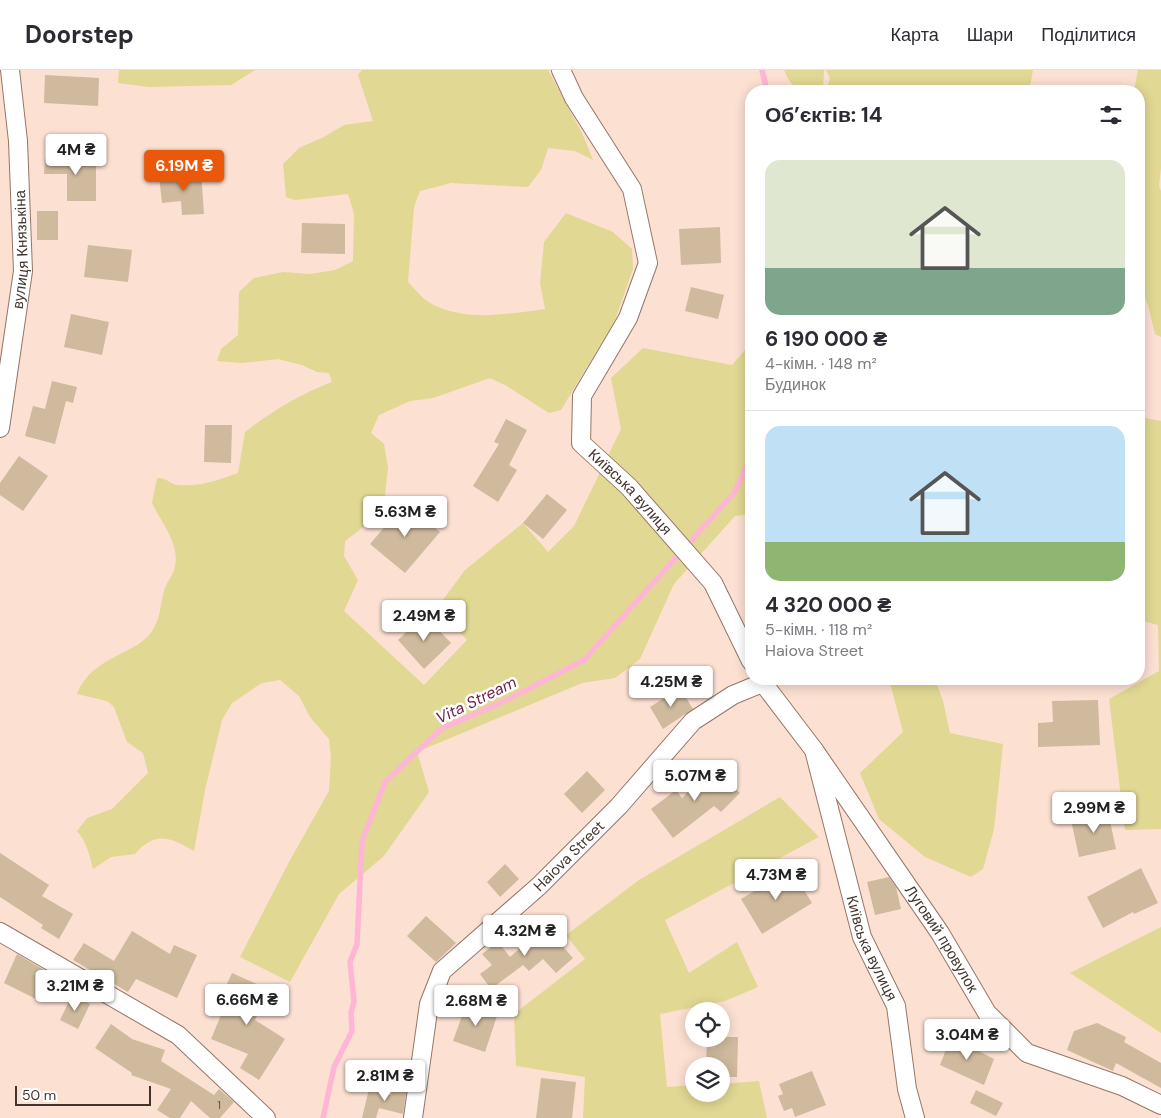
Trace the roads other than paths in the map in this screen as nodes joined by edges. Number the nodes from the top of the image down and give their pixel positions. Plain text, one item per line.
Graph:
1 (10, 70) edge
2 (561, 70) edge
3 (0, 428) edge
4 (745, 649) edge
5 (752, 685) edge
6 (764, 685) edge
7 (814, 750) junction
8 (0, 932) edge
9 (1161, 1105) edge
10 (266, 1118) edge
11 (413, 1118) edge
12 (915, 1118) edge

1 - 3 street, вулиця Князькіна
2 - 4 street, Київська вулиця
5 - 11 street, Haiova Street
6 - 7 street, Київська вулиця
7 - 9 street, Луговий провулок
7 - 12 street, Київська вулиця
8 - 10 street

